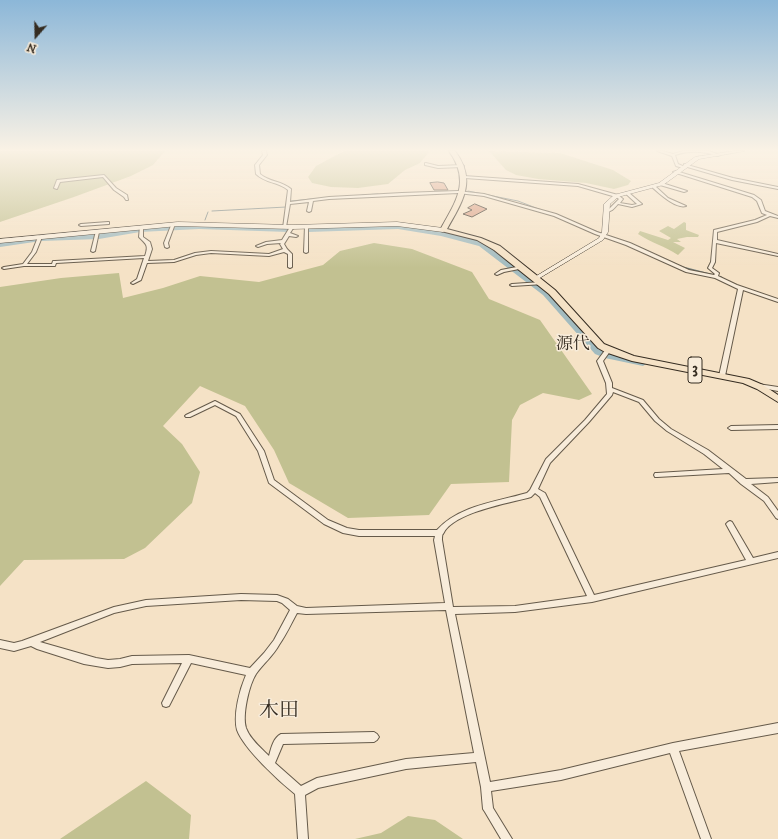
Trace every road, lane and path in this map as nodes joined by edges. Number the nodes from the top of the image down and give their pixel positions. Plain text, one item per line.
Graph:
1 (117, 190) edge
2 (290, 190) edge
3 (599, 190) edge
4 (640, 190) edge
5 (658, 190) edge
6 (682, 190) edge
7 (734, 190) edge
8 (685, 191) dead end
9 (462, 192) junction
10 (627, 193) junction
11 (616, 196) junction
12 (127, 200) dead end
13 (311, 200) junction
14 (289, 203) junction
15 (616, 203) junction
16 (684, 206) dead end
17 (309, 211) dead end
18 (606, 211) junction
19 (769, 215) junction
20 (778, 217) edge
21 (108, 224) dead end
22 (81, 225) dead end
23 (172, 226) junction
24 (141, 227) junction
25 (284, 227) junction
26 (292, 227) junction
27 (306, 227) junction
28 (443, 230) junction
29 (98, 232) junction
30 (288, 234) junction
31 (296, 236) dead end
32 (604, 236) junction
33 (40, 237) junction
34 (0, 241) edge
35 (284, 241) junction
36 (715, 242) junction
37 (258, 246) dead end
38 (167, 247) dead end
39 (285, 250) junction
40 (93, 251) dead end
41 (306, 252) dead end
42 (778, 255) edge
43 (147, 260) junction
44 (24, 265) junction
45 (290, 267) dead end
46 (4, 268) dead end
47 (517, 268) junction
48 (497, 274) dead end
49 (716, 276) junction
50 (537, 282) junction
51 (133, 283) dead end
52 (512, 285) dead end
53 (741, 288) junction
54 (778, 301) edge
55 (608, 350) junction
56 (722, 376) junction
57 (758, 386) junction
58 (611, 389) junction
59 (778, 389) edge
60 (778, 399) edge
61 (188, 416) dead end
62 (778, 426) edge
63 (732, 428) dead end
64 (730, 472) junction
65 (657, 475) dead end
66 (778, 480) edge
67 (743, 482) junction
68 (535, 490) junction
69 (778, 516) edge
70 (730, 524) dead end
71 (439, 533) junction
72 (778, 555) edge
73 (751, 562) junction
74 (592, 599) junction
75 (295, 609) junction
76 (450, 609) junction
77 (32, 642) junction
78 (0, 644) edge
79 (189, 659) junction
80 (252, 672) junction
81 (166, 702) dead end
82 (778, 728) edge
83 (374, 737) dead end
84 (672, 748) junction
85 (479, 757) junction
86 (270, 764) junction
87 (486, 787) junction
88 (300, 792) junction
89 (303, 839) edge
90 (507, 839) edge
91 (706, 839) edge

1 - 12 street
2 - 14 street
3 - 11 street
4 - 10 main road
5 - 16 street
6 - 8 street
7 - 19 street
9 - 13 street
9 - 28 main road
9 - 32 street
10 - 11 main road
10 - 15 street
11 - 15 street
11 - 18 main road
13 - 14 street
13 - 17 street
14 - 25 street
15 - 18 street
18 - 32 main road
19 - 20 street
19 - 36 street
21 - 22 street
23 - 24 main road
23 - 25 main road
23 - 38 street
24 - 29 main road
24 - 43 street
25 - 26 main road
26 - 27 main road
26 - 30 street
27 - 28 main road
27 - 41 street
28 - 47 main road, 3
29 - 33 main road
29 - 40 street
30 - 31 street
30 - 35 street
32 - 49 street
32 - 50 main road
33 - 34 main road
33 - 44 street
35 - 37 street
35 - 39 street
36 - 42 street
36 - 49 street
39 - 43 street
39 - 45 street
43 - 44 street
43 - 51 street
44 - 46 street
47 - 48 street
47 - 50 main road, 3
49 - 53 street
50 - 52 street
50 - 55 main road, 3
53 - 54 street
53 - 56 street
55 - 56 main road, 3
55 - 58 street
56 - 57 main road, 3
57 - 59 street
57 - 60 main road, 3
58 - 64 street
58 - 68 street
61 - 71 street
62 - 63 street
64 - 65 street
64 - 67 street
66 - 67 street
67 - 69 street
68 - 71 street
68 - 74 street
70 - 73 street
71 - 76 street
72 - 73 street
73 - 74 street
74 - 76 street
75 - 76 street
75 - 77 street
75 - 80 street
76 - 85 street
77 - 78 street
77 - 79 street
79 - 80 street
79 - 81 street
80 - 86 street
82 - 84 street
83 - 86 street
84 - 87 street
84 - 91 street
85 - 87 street
85 - 88 street
86 - 88 street
87 - 90 street
88 - 89 street

